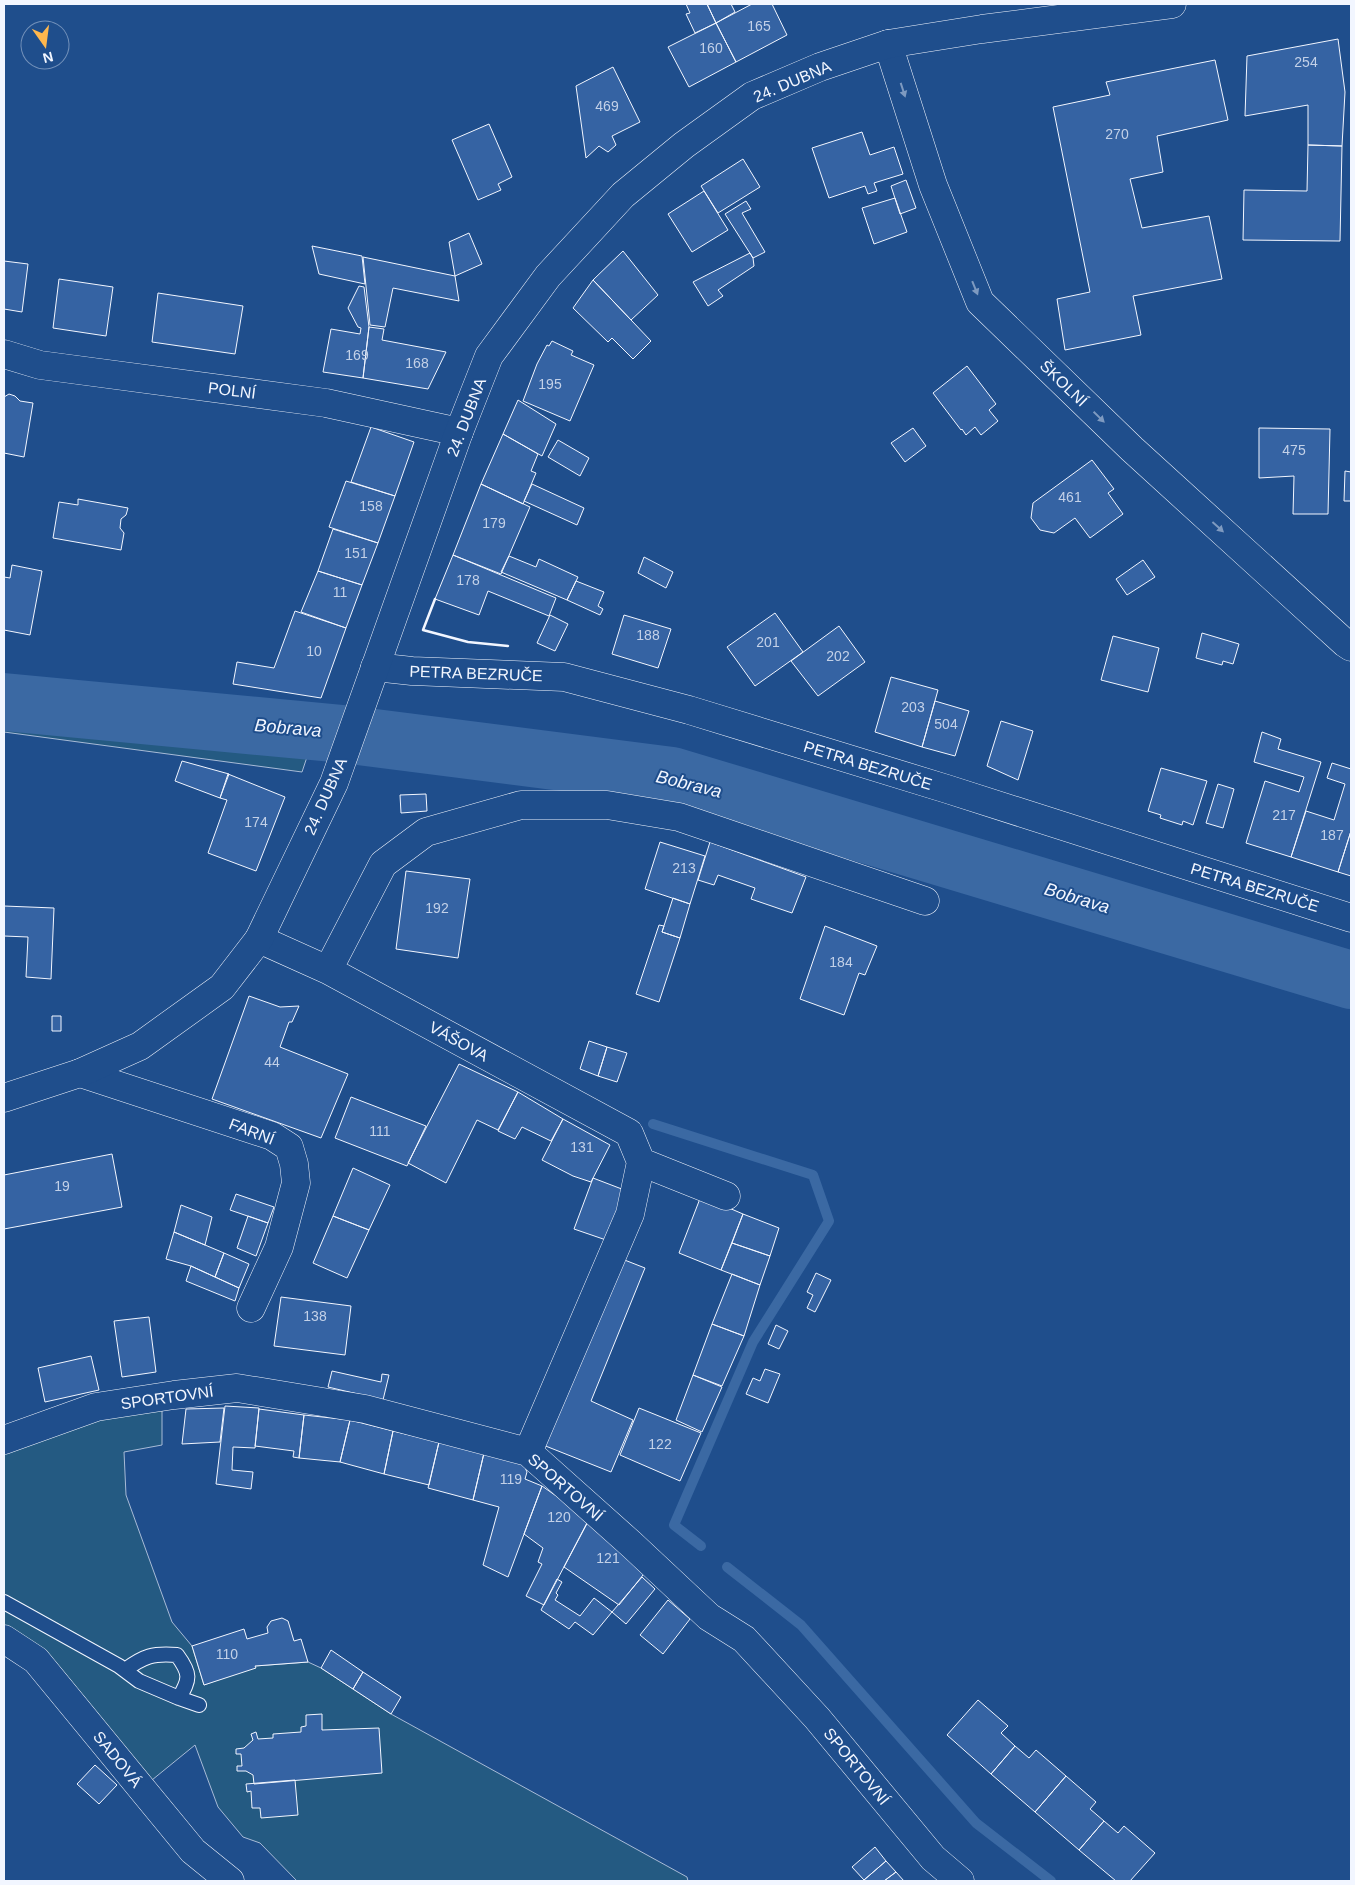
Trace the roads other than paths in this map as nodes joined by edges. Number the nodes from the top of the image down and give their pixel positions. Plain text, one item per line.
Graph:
1 (1172, 4) edge
2 (888, 44) junction
3 (4, 354) edge
4 (459, 432) junction
5 (1351, 647) edge
6 (375, 667) junction
7 (926, 901) dead end
8 (1351, 918) edge
9 (259, 940) junction
10 (328, 970) junction
11 (80, 1073) junction
12 (4, 1098) edge
13 (641, 1162) junction
14 (726, 1196) dead end
15 (250, 1308) dead end
16 (4, 1440) edge
17 (528, 1452) junction
18 (4, 1602) edge
19 (4, 1639) edge
20 (125, 1670) junction
21 (179, 1698) junction
22 (199, 1704) dead end
23 (230, 1881) edge
24 (960, 1881) edge

1 - 2 street, 24. DUBNA
2 - 4 street, 24. DUBNA
2 -> 5 street, ŠKOLNÍ
3 - 4 street, POLNÍ
4 - 6 street, 24. DUBNA
6 - 8 street, PETRA BEZRUČE
6 - 9 street, 24. DUBNA
7 - 10 street
9 - 10 street, VÁŠOVA
9 - 11 street, 24. DUBNA
10 - 13 street, VÁŠOVA
11 - 12 street, 24. DUBNA
11 - 15 street, FARNÍ
13 - 14 street
13 - 17 street
16 - 17 street, SPORTOVNÍ
17 - 24 street, SPORTOVNÍ
18 - 20 lane
19 - 23 street, SADOVÁ
20 - 21 lane
20 - 21 lane
21 - 22 lane

